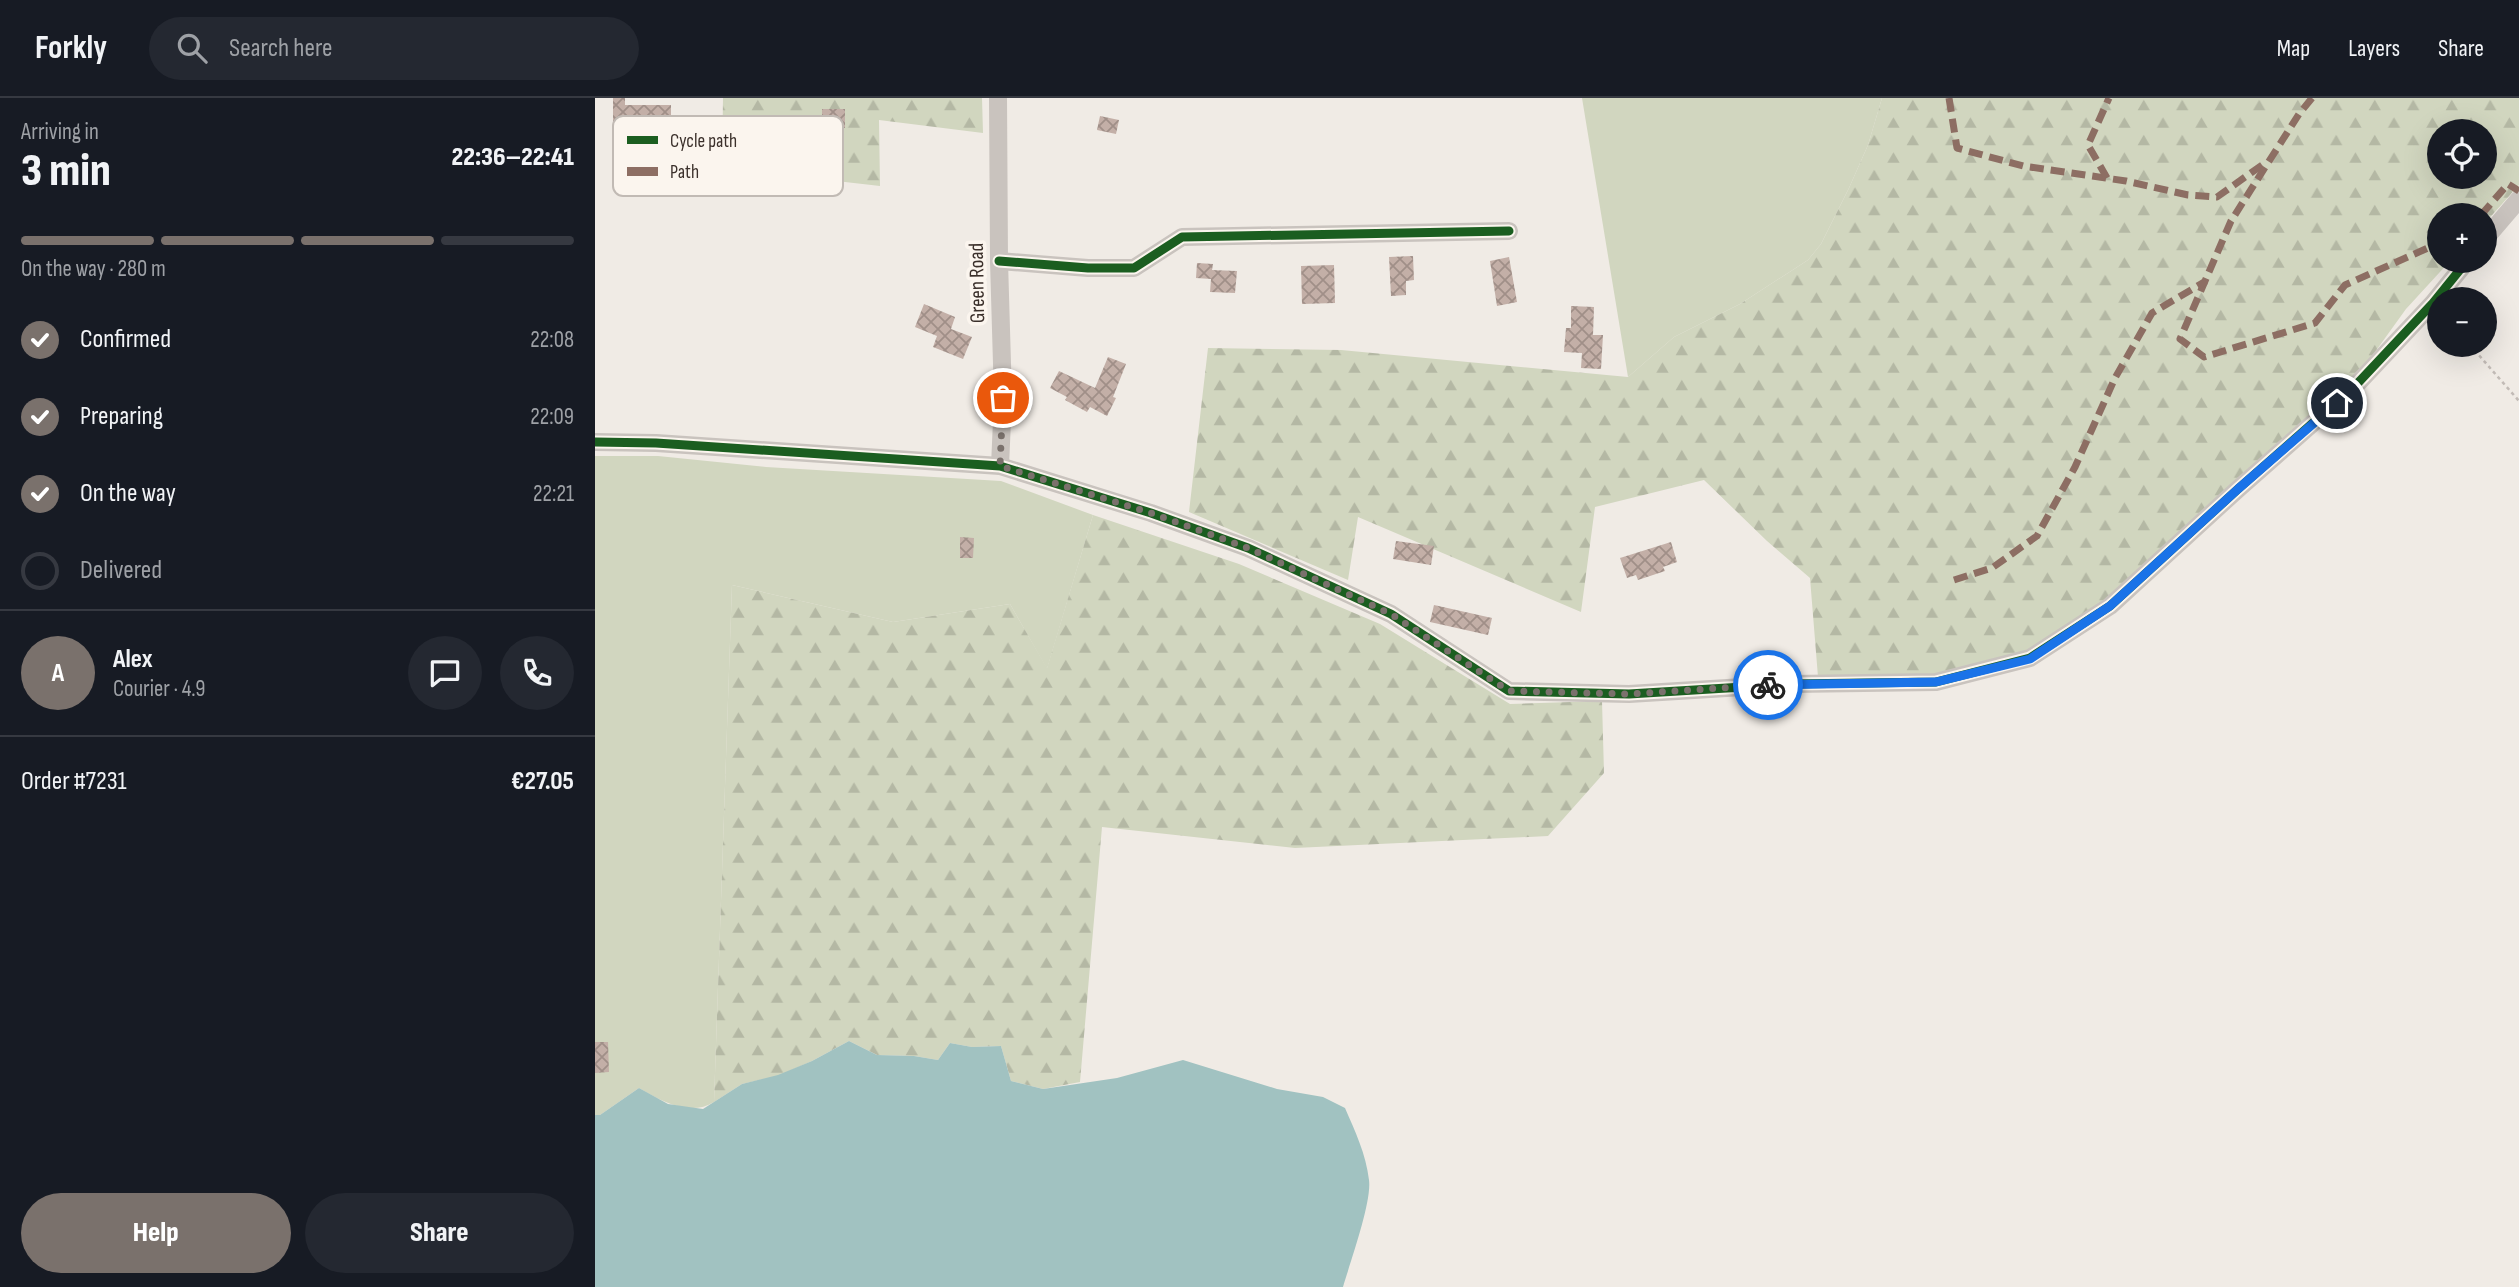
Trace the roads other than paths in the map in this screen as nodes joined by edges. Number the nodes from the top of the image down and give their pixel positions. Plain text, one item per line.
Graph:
1 (998, 98) edge
2 (2519, 200) edge
3 (2497, 225) edge
4 (1509, 231) dead end
5 (999, 261) junction
6 (2457, 273) edge
7 (595, 442) edge
8 (1000, 466) junction

1 - 5 street, Green Road
2 - 3 street
4 - 5 street
5 - 8 street, Green Road
6 - 8 street
7 - 8 street

